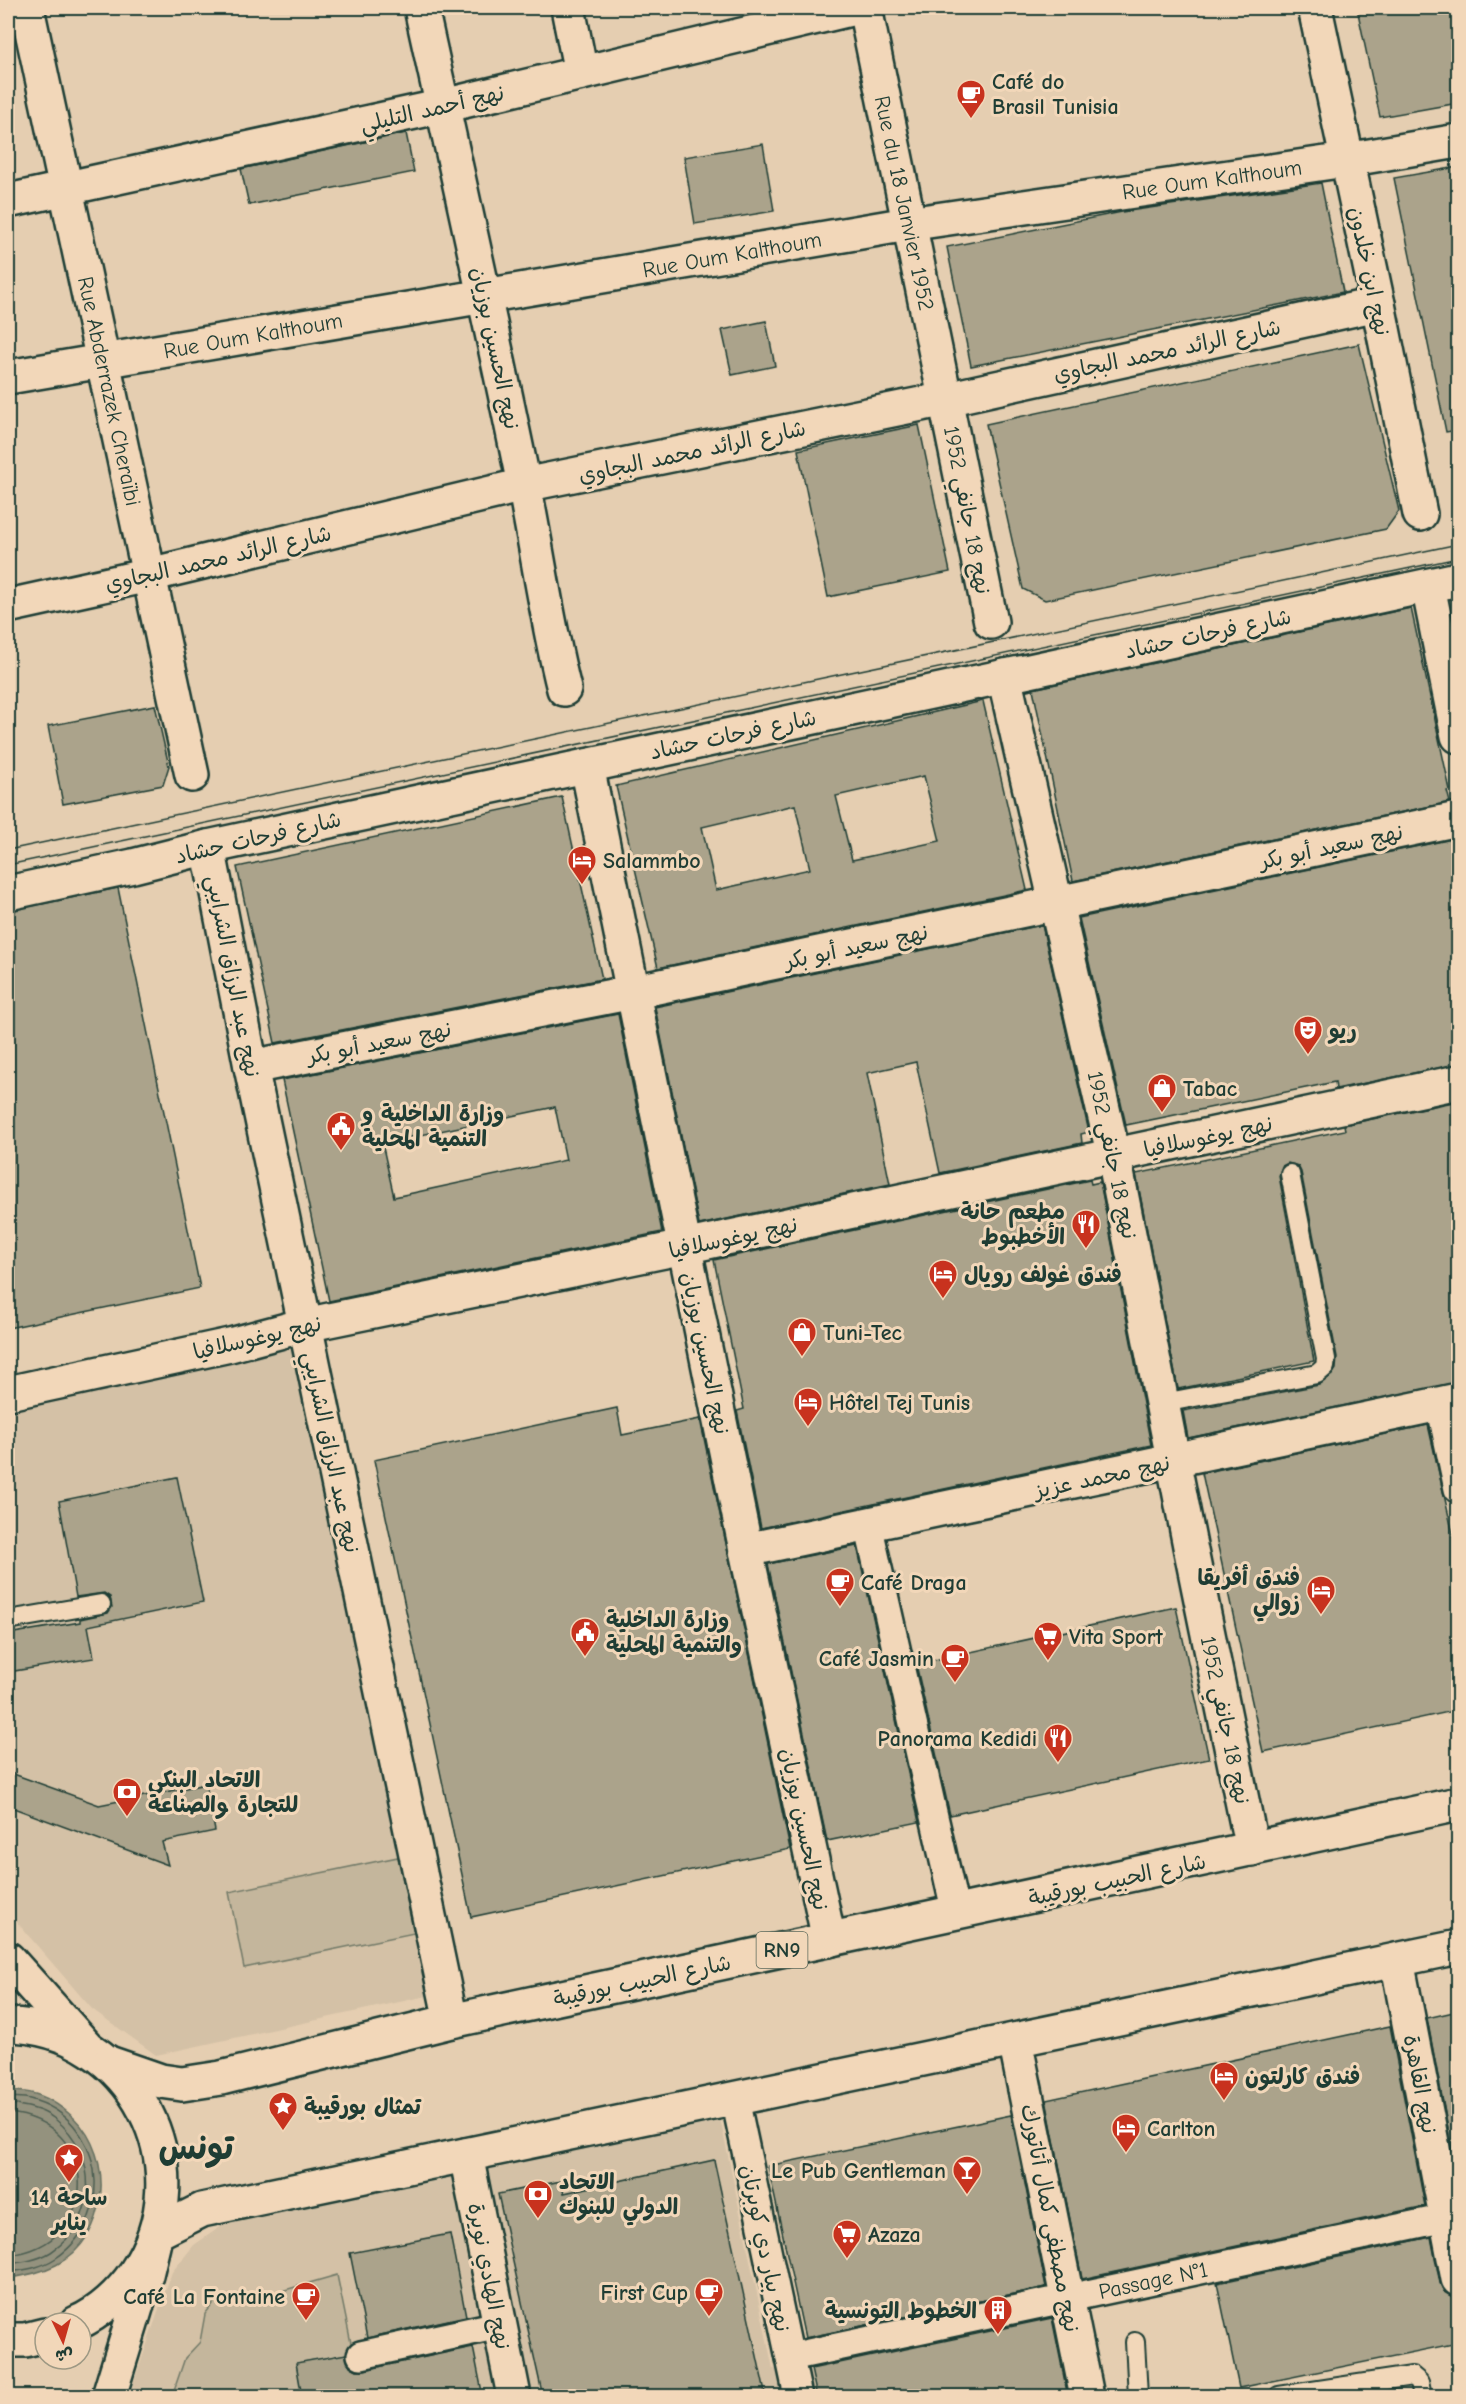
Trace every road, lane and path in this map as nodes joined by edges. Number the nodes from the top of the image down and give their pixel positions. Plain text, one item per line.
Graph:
1 (27, 8) edge
2 (421, 8) edge
3 (568, 8) edge
4 (855, 8) edge
5 (865, 8) edge
6 (1317, 18) edge
7 (581, 73) junction
8 (443, 106) junction
9 (1458, 141) edge
10 (1346, 160) junction
11 (66, 188) junction
12 (8, 201) edge
13 (908, 224) junction
14 (485, 296) junction
15 (1378, 304) junction
16 (103, 360) junction
17 (8, 377) edge
18 (946, 399) junction
19 (525, 485) junction
20 (1420, 514) dead end
21 (149, 575) junction
22 (1443, 582) edge
23 (8, 606) edge
24 (991, 622) dead end
25 (1004, 676) junction
26 (564, 689) dead end
27 (1458, 736) edge
28 (589, 774) junction
29 (192, 775) dead end
30 (1458, 819) edge
31 (208, 847) junction
32 (8, 893) edge
33 (1057, 904) junction
34 (633, 992) junction
35 (251, 1067) junction
36 (1458, 1082) edge
37 (1114, 1156) junction
38 (1290, 1174) dead end
39 (684, 1247) junction
40 (306, 1325) junction
41 (8, 1393) edge
42 (1449, 1402) edge
43 (1163, 1403) junction
44 (1174, 1461) junction
45 (1458, 1489) edge
46 (868, 1524) junction
47 (746, 1550) junction
48 (101, 1604) dead end
49 (8, 1620) edge
50 (1458, 1804) edge
51 (1252, 1849) junction
52 (956, 1914) junction
53 (829, 1940) junction
54 (1458, 1947) edge
55 (8, 1959) edge
56 (1397, 1960) junction
57 (451, 2021) junction
58 (8, 2025) edge
59 (1015, 2040) junction
60 (97, 2054) junction
61 (735, 2099) junction
62 (466, 2155) junction
63 (1446, 2218) junction
64 (156, 2233) junction
65 (1458, 2279) edge
66 (1067, 2298) junction
67 (93, 2313) edge
68 (499, 2325) junction
69 (33, 2338) edge
70 (8, 2340) edge
71 (1135, 2342) dead end
72 (361, 2355) dead end
73 (790, 2357) junction
74 (110, 2397) edge
75 (514, 2397) edge
76 (798, 2397) edge
77 (1087, 2397) edge
78 (1138, 2397) edge
79 (1279, 2397) edge
80 (1422, 2397) edge

1 - 11 street, Rue Abderrazek Cheraïbi
2 - 8 street, نهج الحسين بوزيان
3 - 7 street
4 - 7 street, نهج أحمد التليلي
5 - 13 street, Rue du 18 Janvier 1952
6 - 10 street, نهج ابن خلدون
7 - 8 street, نهج أحمد التليلي
8 - 11 street, نهج أحمد التليلي
8 - 14 street, نهج الحسين بوزيان
9 - 10 street, Rue Oum Kalthoum
10 - 13 street, Rue Oum Kalthoum
10 - 15 street, نهج ابن خلدون
11 - 12 street, نهج أحمد التليلي
11 - 16 street, Rue Abderrazek Cheraïbi
13 - 14 street, Rue Oum Kalthoum
13 - 18 street, Rue du 18 Janvier 1952
14 - 16 street, Rue Oum Kalthoum
14 - 19 street, نهج الحسين بوزيان
15 - 18 street, شارع الرائد محمد البجاوي
15 - 20 street, نهج ابن خلدون
16 - 17 street, Rue Oum Kalthoum
16 - 21 street, Rue Abderrazek Cheraïbi
18 - 19 street, شارع الرائد محمد البجاوي
18 - 24 street, نهج 18 جانفي 1952
19 - 21 street, شارع الرائد محمد البجاوي
19 - 26 street, نهج الحسين بوزيان
21 - 23 street, شارع الرائد محمد البجاوي
21 - 29 street, Rue Abderrazek Cheraïbi
22 - 25 street, شارع فرحات حشاد
22 - 27 street
25 - 28 street, شارع فرحات حشاد
25 - 33 street, نهج 18 جانفي 1952
28 - 31 street, شارع فرحات حشاد
28 - 34 street, نهج الحسين بوزيان
30 - 33 street, نهج سعيد أبو بكر
31 - 32 street, شارع فرحات حشاد
31 - 35 street, نهج عبد الرزاق الشرايبي
33 - 34 street, نهج سعيد أبو بكر
33 - 37 street, نهج 18 جانفي 1952
34 - 35 street, نهج سعيد أبو بكر
34 - 39 street, نهج الحسين بوزيان
35 - 40 street, نهج عبد الرزاق الشرايبي
36 - 37 street, نهج يوغوسلافيا
37 - 39 street, نهج يوغوسلافيا
37 - 43 street, نهج 18 جانفي 1952
38 - 43 lane
39 - 40 street, نهج يوغوسلافيا
39 - 47 street, نهج الحسين بوزيان
40 - 41 street, نهج يوغوسلافيا
40 - 57 street, نهج عبد الرزاق الشرايبي
42 - 44 street, نهج محمد عزيز
42 - 45 street
43 - 44 street, نهج 18 جانفي 1952
44 - 46 street, نهج محمد عزيز
44 - 51 street, نهج 18 جانفي 1952
46 - 47 street, نهج محمد عزيز
46 - 52 street
47 - 53 street, نهج الحسين بوزيان
48 - 49 lane
50 - 51 street, شارع الحبيب بورقيبة / RN9
51 - 52 street, شارع الحبيب بورقيبة / RN9
52 - 53 street, شارع الحبيب بورقيبة / RN9
53 - 57 street, شارع الحبيب بورقيبة / RN9
54 - 56 street
55 - 60 street
56 - 59 street
56 - 63 street, نهج القاهرة
57 - 60 street, شارع الحبيب بورقيبة / RN9
58 - 60 street, RN9
59 - 61 street
59 - 66 street, نهج مصطفى كمال أتاتورك
60 - 64 street, RN9
61 - 62 street
61 - 73 street, نهج بيار دي كوبرتان
62 - 64 street
62 - 68 street, نهج الهادي نويرة
63 - 65 street, نهج القاهرة
63 - 66 street, Passage N°1
64 - 67 street, RN9
64 - 74 street
66 - 73 street, Passage N°1
66 - 77 street, نهج مصطفى كمال أتاتورك
68 - 72 street
68 - 75 street, نهج الهادي نويرة
69 - 70 street
71 - 78 lane
73 - 76 street, نهج بيار دي كوبرتان
79 - 80 lane

